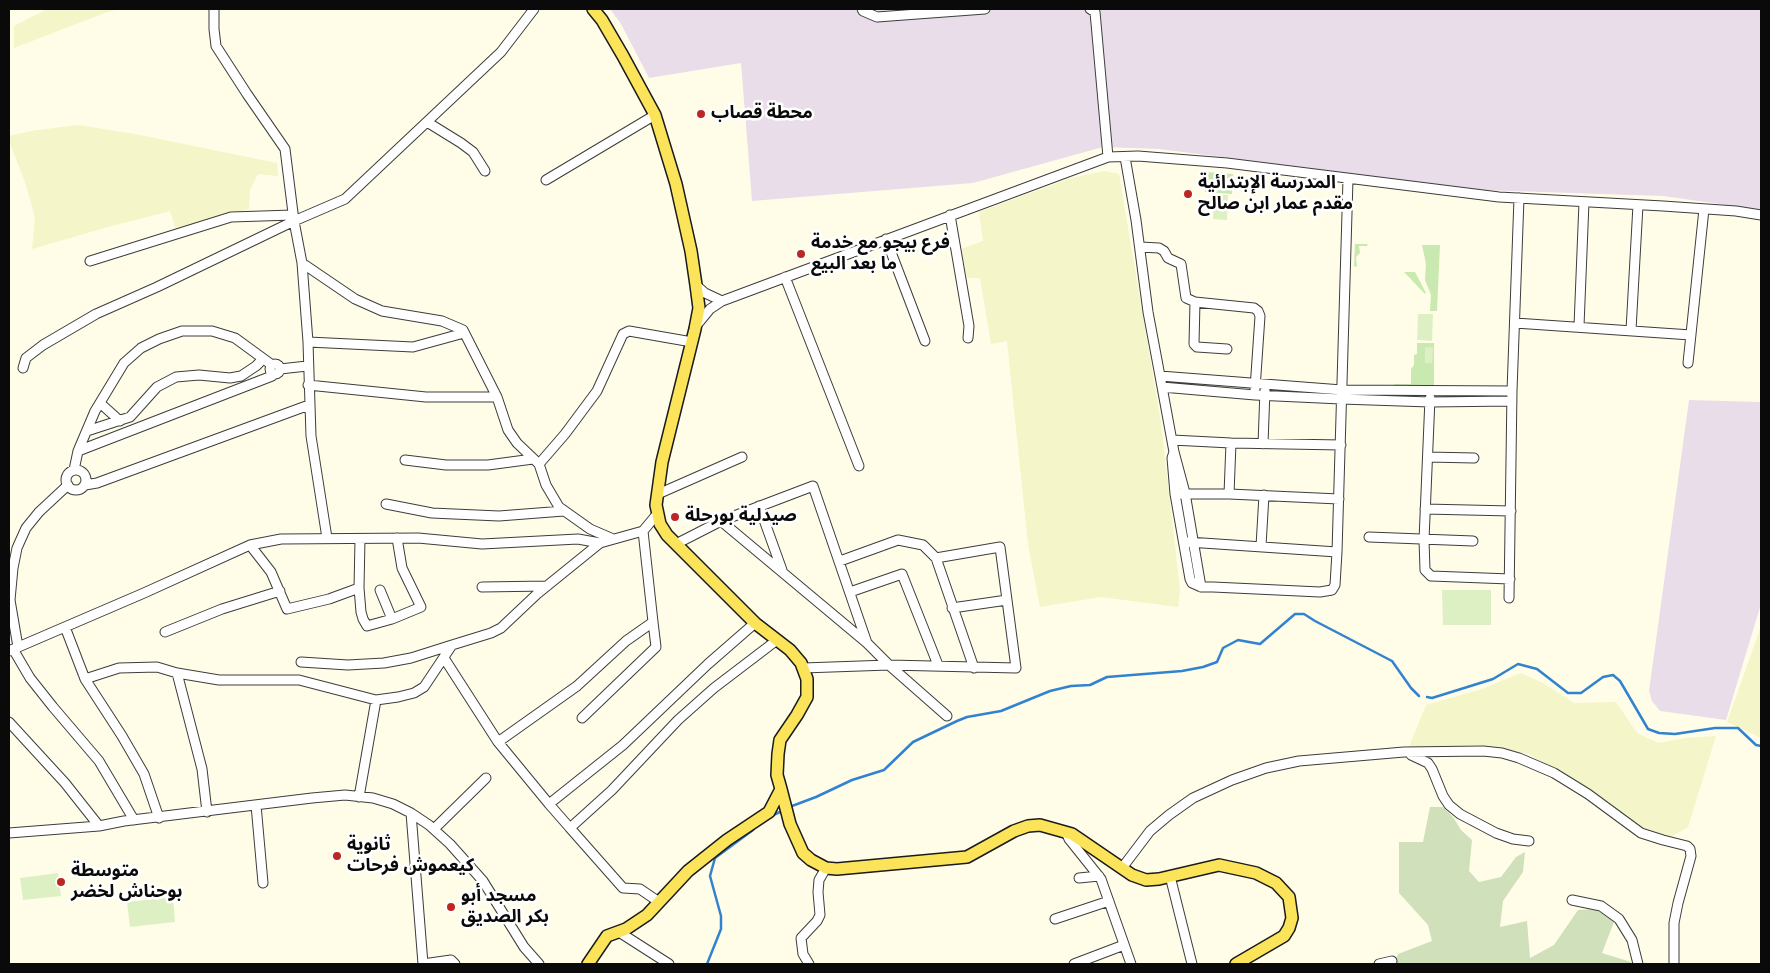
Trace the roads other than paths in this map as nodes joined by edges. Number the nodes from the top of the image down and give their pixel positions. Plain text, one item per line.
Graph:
1 (214, 9) edge
2 (534, 9) edge
3 (593, 9) edge
4 (862, 9) edge
5 (985, 9) edge
6 (1090, 9) edge
7 (654, 115) junction
8 (427, 122) junction
9 (1108, 157) junction
10 (1125, 157) junction
11 (485, 171) dead end
12 (1348, 179) junction
13 (546, 180) dead end
14 (1519, 198) junction
15 (1584, 202) junction
16 (1638, 205) junction
17 (1704, 209) junction
18 (1761, 215) edge
19 (950, 216) junction
20 (294, 218) junction
21 (886, 239) junction
22 (1140, 247) junction
23 (90, 260) dead end
24 (302, 263) junction
25 (785, 277) junction
26 (696, 285) junction
27 (722, 301) junction
28 (1195, 302) junction
29 (1515, 323) junction
30 (1579, 326) junction
31 (695, 328) junction
32 (1631, 330) junction
33 (464, 333) junction
34 (1691, 335) junction
35 (968, 338) dead end
36 (925, 340) dead end
37 (308, 342) junction
38 (692, 342) junction
39 (1227, 349) dead end
40 (263, 359) junction
41 (1688, 363) dead end
42 (308, 366) junction
43 (23, 368) dead end
44 (275, 369) junction
45 (1160, 376) junction
46 (1260, 384) junction
47 (308, 385) junction
48 (1162, 387) junction
49 (1430, 391) junction
50 (1512, 391) junction
51 (1255, 395) junction
52 (1265, 395) junction
53 (1341, 395) junction
54 (496, 397) junction
55 (1512, 401) junction
56 (1430, 402) junction
57 (100, 404) junction
58 (309, 405) junction
59 (120, 421) junction
60 (87, 431) junction
61 (1172, 440) junction
62 (1231, 443) junction
63 (1263, 444) junction
64 (1340, 445) junction
65 (78, 451) junction
66 (1174, 452) junction
67 (742, 457) dead end
68 (1428, 457) junction
69 (1474, 458) dead end
70 (405, 460) dead end
71 (536, 461) junction
72 (859, 466) dead end
73 (74, 470) junction
74 (68, 485) junction
75 (85, 485) junction
76 (1185, 493) junction
77 (658, 494) junction
78 (1175, 494) junction
79 (1229, 494) junction
80 (1264, 496) junction
81 (1339, 499) junction
82 (386, 504) dead end
83 (759, 506) junction
84 (1425, 509) junction
85 (564, 511) junction
86 (1511, 511) junction
87 (658, 513) junction
88 (721, 521) junction
89 (643, 531) junction
90 (1369, 537) dead end
91 (327, 538) junction
92 (360, 538) junction
93 (397, 538) junction
94 (613, 539) junction
95 (1424, 540) junction
96 (1474, 541) dead end
97 (1187, 542) junction
98 (600, 543) junction
99 (676, 544) junction
100 (250, 545) junction
101 (1261, 546) junction
102 (1337, 552) junction
103 (936, 558) junction
104 (840, 561) junction
105 (782, 571) junction
106 (1510, 579) junction
107 (547, 586) junction
108 (482, 587) dead end
109 (359, 588) junction
110 (380, 590) dead end
111 (280, 591) junction
112 (850, 592) junction
113 (1509, 598) dead end
114 (1007, 600) junction
115 (952, 608) junction
116 (392, 619) junction
117 (652, 622) junction
118 (755, 623) junction
119 (65, 627) junction
120 (165, 632) dead end
121 (777, 640) junction
122 (867, 643) junction
123 (452, 646) junction
124 (13, 649) edge
125 (444, 658) junction
126 (301, 662) dead end
127 (889, 665) junction
128 (938, 665) junction
129 (803, 668) junction
130 (974, 668) junction
131 (177, 673) junction
132 (85, 679) junction
133 (376, 700) junction
134 (947, 716) dead end
135 (582, 718) dead end
136 (9, 722) edge
137 (498, 742) junction
138 (1404, 752) junction
139 (486, 778) dead end
140 (781, 790) junction
141 (359, 797) junction
142 (549, 804) junction
143 (256, 805) junction
144 (207, 812) junction
145 (411, 813) junction
146 (159, 818) junction
147 (134, 820) junction
148 (99, 826) junction
149 (570, 828) junction
150 (434, 829) junction
151 (1066, 832) junction
152 (9, 833) edge
153 (1529, 841) dead end
154 (826, 868) junction
155 (1122, 868) junction
156 (1098, 876) junction
157 (1170, 876) junction
158 (1079, 878) dead end
159 (263, 883) dead end
160 (1572, 900) dead end
161 (1109, 901) junction
162 (660, 902) junction
163 (1055, 919) dead end
164 (619, 932) junction
165 (1124, 945) junction
166 (1392, 961) dead end
167 (423, 964) edge
168 (455, 964) edge
169 (539, 964) edge
170 (588, 964) edge
171 (669, 964) edge
172 (809, 964) edge
173 (1074, 964) edge
174 (1132, 964) edge
175 (1192, 964) edge
176 (1236, 964) edge
177 (1379, 964) edge
178 (1638, 964) edge
179 (1674, 964) edge

1 - 20 street
2 - 8 street
3 - 7 main road
4 - 5 street
6 - 9 street
7 - 13 street
7 - 26 main road
8 - 11 street
8 - 20 street
9 - 10 street
9 - 19 street
10 - 12 street
10 - 22 street
12 - 14 street
12 - 53 street
14 - 15 street
14 - 29 street
15 - 16 street
15 - 30 street
16 - 17 street
16 - 32 street
17 - 18 street
17 - 34 street
19 - 21 street
19 - 35 street
20 - 23 street
20 - 24 street
20 - 43 street
21 - 25 street
21 - 36 street
22 - 28 street
22 - 45 street
24 - 33 street
24 - 37 street
25 - 27 street
25 - 72 street
26 - 27 street
26 - 31 main road
27 - 31 street
28 - 39 street
28 - 46 street
29 - 30 street
29 - 50 street
30 - 32 street
31 - 38 main road
32 - 34 street
33 - 37 street
33 - 54 street
34 - 41 street
37 - 42 street
38 - 71 street
38 - 77 main road
40 - 44 street
40 - 57 street
40 - 59 street
42 - 44 street
42 - 47 street
44 - 65 street
45 - 46 street
45 - 48 street
46 - 51 street
46 - 52 street
46 - 53 street
47 - 54 street
47 - 58 street
48 - 51 street
48 - 61 street
49 - 50 street
49 - 53 street
49 - 56 street
50 - 55 street
51 - 52 street
52 - 53 street
52 - 63 street
53 - 56 street
53 - 64 street
54 - 71 street
55 - 56 street
55 - 86 street
56 - 68 street
57 - 59 street
57 - 60 street
58 - 75 street
58 - 91 street
59 - 60 street
60 - 65 street
61 - 62 street
61 - 66 street
62 - 63 street
62 - 79 street
63 - 64 street
64 - 81 street
65 - 73 street
66 - 76 street
66 - 78 street
67 - 77 street
68 - 69 street
68 - 84 street
70 - 71 street
71 - 85 street
73 - 74 street
73 - 75 street
74 - 75 street
74 - 124 street
76 - 78 street
76 - 79 street
76 - 97 street
77 - 87 main road
78 - 97 street
79 - 80 street
80 - 81 street
80 - 101 street
81 - 102 street
82 - 85 street
83 - 88 street
83 - 104 street
83 - 105 street
84 - 86 street
84 - 95 street
85 - 94 street
86 - 106 street
87 - 89 street
87 - 99 main road
88 - 99 street
88 - 105 street
89 - 94 street
89 - 117 street
90 - 95 street
91 - 92 street
91 - 100 street
92 - 93 street
92 - 109 street
93 - 98 street
93 - 116 street
94 - 98 street
95 - 96 street
95 - 106 street
97 - 101 street
97 - 102 street
98 - 107 street
99 - 118 main road
100 - 111 street
100 - 119 street
101 - 102 street
103 - 104 street
103 - 114 street
103 - 115 street
104 - 112 street
105 - 122 street
106 - 113 street
107 - 108 street
107 - 123 street
109 - 111 street
109 - 116 street
110 - 116 street
111 - 120 street
112 - 122 street
112 - 128 street
114 - 115 street
114 - 130 street
115 - 130 street
117 - 135 street
117 - 137 street
118 - 121 main road
118 - 142 street
119 - 124 street
119 - 132 street
121 - 129 main road
121 - 149 street
122 - 127 street
123 - 125 street
123 - 126 street
124 - 147 street
125 - 133 street
125 - 137 street
127 - 128 street
127 - 129 street
127 - 134 street
128 - 130 street
129 - 140 main road
131 - 132 street
131 - 133 street
131 - 144 street
132 - 146 street
133 - 141 street
136 - 148 street
137 - 142 street
138 - 153 street
138 - 155 street
138 - 179 street
139 - 150 street
140 - 154 main road
140 - 162 main road
141 - 143 street
141 - 145 street
142 - 149 street
143 - 144 street
143 - 159 street
144 - 146 street
145 - 150 street
145 - 167 street
146 - 147 street
147 - 148 street
148 - 152 street
149 - 162 street
150 - 169 street
151 - 154 main road
151 - 155 main road
151 - 156 street
154 - 172 street
155 - 157 main road
156 - 158 street
156 - 161 street
157 - 175 street
157 - 176 main road
160 - 178 street
161 - 163 street
161 - 165 street
162 - 164 main road
164 - 170 main road
164 - 171 street
165 - 173 street
165 - 174 street
166 - 177 street
167 - 168 street

